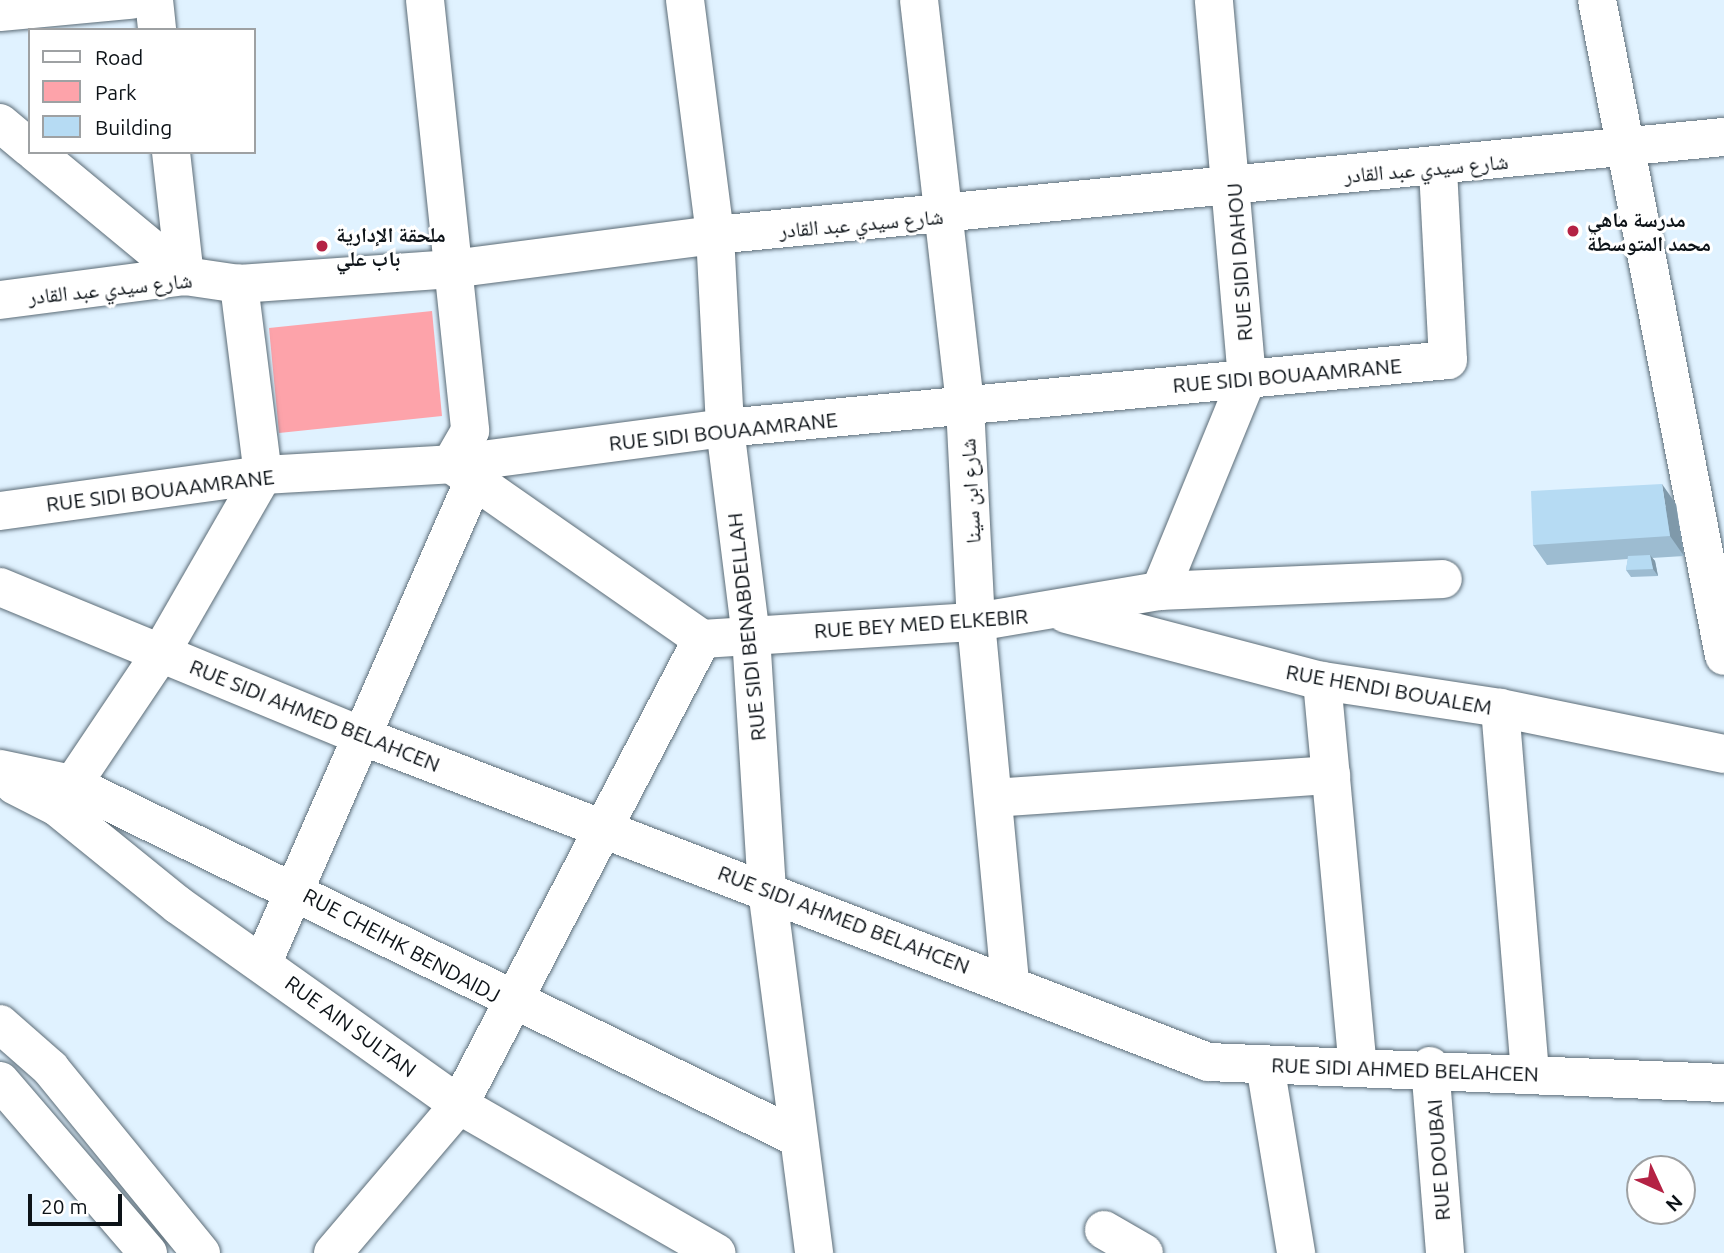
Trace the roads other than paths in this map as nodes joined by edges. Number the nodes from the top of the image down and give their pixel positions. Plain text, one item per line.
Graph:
1 (130, 0) edge
2 (154, 0) edge
3 (425, 0) edge
4 (685, 0) edge
5 (919, 0) edge
6 (1214, 0) edge
7 (1597, 0) edge
8 (0, 12) edge
9 (158, 28) edge
10 (0, 123) edge
11 (1724, 137) edge
12 (28, 146) edge
13 (1622, 149) junction
14 (37, 154) edge
15 (171, 154) edge
16 (1438, 169) junction
17 (1234, 184) junction
18 (941, 217) junction
19 (715, 235) junction
20 (453, 269) junction
21 (185, 276) junction
22 (239, 284) junction
23 (0, 300) edge
24 (1247, 379) junction
25 (965, 406) junction
26 (724, 428) junction
27 (468, 459) junction
28 (263, 475) junction
29 (0, 511) edge
30 (1443, 579) dead end
31 (0, 587) edge
32 (1160, 591) junction
33 (1057, 612) junction
34 (976, 622) junction
35 (751, 636) junction
36 (702, 639) junction
37 (160, 654) junction
38 (1724, 656) edge
39 (1322, 681) junction
40 (1500, 708) junction
41 (364, 737) junction
42 (1724, 754) edge
43 (0, 769) edge
44 (1331, 775) junction
45 (0, 777) edge
46 (65, 796) junction
47 (993, 798) junction
48 (602, 825) junction
49 (298, 890) junction
50 (767, 890) junction
51 (263, 962) junction
52 (1010, 982) junction
53 (513, 1004) junction
54 (0, 1024) edge
55 (1265, 1065) junction
56 (1358, 1066) junction
57 (1430, 1066) junction
58 (1530, 1072) junction
59 (0, 1081) edge
60 (1724, 1083) edge
61 (459, 1105) junction
62 (798, 1138) junction
63 (1104, 1230) dead end
64 (148, 1253) edge
65 (201, 1253) edge
66 (332, 1253) edge
67 (716, 1253) edge
68 (814, 1253) edge
69 (1144, 1253) edge
70 (1296, 1253) edge
71 (1445, 1253) edge

1 - 8 street
2 - 9 street
3 - 20 street
4 - 19 street, RUE SIDI BENABDELLAH
5 - 18 street, شارع ابن سينا
6 - 17 street, RUE SIDI DAHOU
7 - 13 street
10 - 12 street
11 - 13 street, شارع سيدي عبد القادر
13 - 16 street, شارع سيدي عبد القادر
13 - 38 street
14 - 21 street
15 - 21 street
16 - 17 street, شارع سيدي عبد القادر
16 - 24 street, RUE SIDI BOUAAMRANE
17 - 18 street, شارع سيدي عبد القادر
17 - 24 street, RUE SIDI DAHOU
18 - 19 street, شارع سيدي عبد القادر
18 - 25 street, شارع ابن سينا
19 - 20 street, شارع سيدي عبد القادر
19 - 26 street, RUE SIDI BENABDELLAH
20 - 22 street, شارع سيدي عبد القادر
20 - 27 street
21 - 22 street, شارع سيدي عبد القادر
21 - 23 street, شارع سيدي عبد القادر
22 - 28 street
24 - 25 street, RUE SIDI BOUAAMRANE
24 - 32 street, RUE SIDI DAHOU
25 - 26 street, RUE SIDI BOUAAMRANE
25 - 34 street, شارع ابن سينا
26 - 27 street, RUE SIDI BOUAAMRANE
26 - 35 street, RUE SIDI BENABDELLAH
27 - 28 street, RUE SIDI BOUAAMRANE
27 - 36 street
27 - 41 street
28 - 29 street, RUE SIDI BOUAAMRANE
28 - 37 street
30 - 32 street, RUE BEY MED ELKEBIR
31 - 37 street, RUE SIDI AHMED BELAHCEN
32 - 33 street, RUE BEY MED ELKEBIR
33 - 34 street, RUE BEY MED ELKEBIR
33 - 39 street, RUE HENDI BOUALEM
34 - 35 street, RUE BEY MED ELKEBIR
34 - 47 street, شارع ابن سينا
35 - 36 street, RUE BEY MED ELKEBIR
35 - 50 street, RUE SIDI BENABDELLAH
36 - 48 street
37 - 41 street, RUE SIDI AHMED BELAHCEN
37 - 46 street
39 - 40 street, RUE HENDI BOUALEM
39 - 44 street
40 - 42 street, RUE HENDI BOUALEM
40 - 58 street
41 - 48 street, RUE SIDI AHMED BELAHCEN
41 - 49 street
43 - 46 street, RUE CHEIHK BENDAIDJ
44 - 47 street
44 - 56 street
45 - 46 street, RUE AIN SULTAN
46 - 49 street, RUE CHEIHK BENDAIDJ
46 - 51 street, RUE AIN SULTAN
47 - 52 street, شارع ابن سينا
48 - 50 street, RUE SIDI AHMED BELAHCEN
48 - 53 street
49 - 51 street
49 - 53 street, RUE CHEIHK BENDAIDJ
50 - 52 street, RUE SIDI AHMED BELAHCEN
50 - 62 street, RUE SIDI BENABDELLAH
51 - 61 street, RUE AIN SULTAN
52 - 55 street, RUE SIDI AHMED BELAHCEN
53 - 61 street
53 - 62 street, RUE CHEIHK BENDAIDJ
54 - 65 street
55 - 56 street, RUE SIDI AHMED BELAHCEN
55 - 70 street
56 - 57 street, RUE SIDI AHMED BELAHCEN
57 - 58 street, RUE SIDI AHMED BELAHCEN
57 - 71 street, RUE DOUBAI
58 - 60 street, RUE SIDI AHMED BELAHCEN
59 - 64 street
61 - 66 street
61 - 67 street, RUE AIN SULTAN
62 - 68 street, RUE SIDI BENABDELLAH
63 - 69 street

